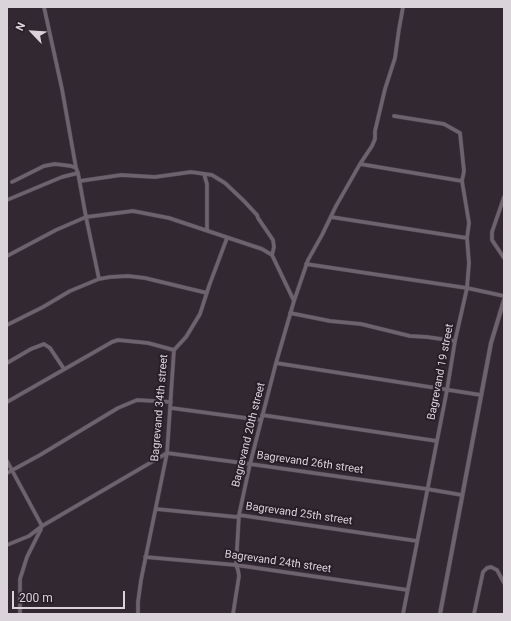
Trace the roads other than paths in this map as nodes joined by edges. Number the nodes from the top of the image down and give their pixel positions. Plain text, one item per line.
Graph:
1 (44, 7) edge
2 (404, 7) edge
3 (394, 116) dead end
4 (360, 164) junction
5 (76, 168) junction
6 (78, 174) junction
7 (204, 174) junction
8 (80, 181) junction
9 (462, 181) junction
10 (12, 182) dead end
11 (504, 197) edge
12 (7, 200) edge
13 (331, 216) junction
14 (86, 217) junction
15 (207, 230) junction
16 (227, 238) junction
17 (467, 238) junction
18 (7, 256) edge
19 (272, 256) junction
20 (504, 258) edge
21 (306, 264) junction
22 (98, 280) junction
23 (466, 288) junction
24 (207, 292) junction
25 (504, 296) edge
26 (504, 300) edge
27 (294, 301) junction
28 (290, 313) junction
29 (7, 325) edge
30 (455, 341) junction
31 (174, 350) junction
32 (7, 363) edge
33 (276, 363) junction
34 (64, 369) junction
35 (447, 390) junction
36 (481, 395) junction
37 (7, 402) edge
38 (171, 402) junction
39 (170, 408) junction
40 (262, 415) junction
41 (261, 420) junction
42 (436, 441) junction
43 (167, 453) junction
44 (7, 461) edge
45 (250, 464) junction
46 (12, 470) junction
47 (7, 473) edge
48 (427, 489) junction
49 (462, 495) junction
50 (156, 509) junction
51 (239, 515) junction
52 (42, 526) junction
53 (417, 541) junction
54 (7, 545) edge
55 (145, 557) junction
56 (236, 565) junction
57 (504, 583) edge
58 (408, 590) junction
59 (20, 614) edge
60 (138, 614) edge
61 (233, 614) edge
62 (403, 614) edge
63 (440, 614) edge
64 (474, 614) edge

1 - 5 street
2 - 4 street, Bagrevand 20th street
3 - 9 street, Bagrevand 19 street
4 - 9 street
4 - 13 street, Bagrevand 20th street
5 - 6 street
5 - 10 street
6 - 8 street
6 - 12 street
7 - 8 street
7 - 15 street
7 - 19 street
8 - 14 street
9 - 17 street, Bagrevand 19 street
11 - 20 street
13 - 17 street
13 - 21 street, Bagrevand 20th street
14 - 15 street
14 - 18 street
14 - 22 street
15 - 16 street
16 - 19 street
16 - 24 street, Bagrevand 34th street
17 - 23 street, Bagrevand 19 street
19 - 27 street
21 - 23 street
21 - 27 street, Bagrevand 20th street
22 - 24 street
22 - 29 street
23 - 25 street
23 - 30 street, Bagrevand 19 street
24 - 31 street, Bagrevand 34th street
26 - 36 street
27 - 28 street, Bagrevand 20th street
28 - 30 street
28 - 33 street, Bagrevand 20th street
30 - 35 street, Bagrevand 19 street
31 - 34 street
31 - 38 street, Bagrevand 34th street
32 - 34 street
33 - 35 street
33 - 40 street, Bagrevand 20th street
34 - 37 street
35 - 36 street
35 - 42 street, Bagrevand 19 street
36 - 49 street
38 - 39 street, Bagrevand 34th street
38 - 46 street
39 - 41 street
39 - 43 street, Bagrevand 34th street
40 - 41 street, Bagrevand 20th street
40 - 42 street
41 - 45 street, Bagrevand 20th street
42 - 48 street, Bagrevand 19 street
43 - 45 street, Bagrevand 26th street
43 - 50 street, Bagrevand 34th street
43 - 52 street
44 - 46 street
45 - 48 street, Bagrevand 26th street
45 - 51 street, Bagrevand 20th street
46 - 47 street
46 - 52 street
48 - 49 street, Bagrevand 26th street
48 - 53 street, Bagrevand 19 street
49 - 63 street
50 - 51 street, Bagrevand 25th street
50 - 55 street, Bagrevand 34th street
51 - 53 street, Bagrevand 25th street
51 - 56 street, Bagrevand 20th street
52 - 54 street
52 - 59 street
53 - 58 street, Bagrevand 19 street
55 - 56 street, Bagrevand 24th street
55 - 60 street, Bagrevand 34th street
56 - 58 street, Bagrevand 24th street
56 - 61 street, Bagrevand 20th street
57 - 64 street
58 - 62 street, Bagrevand 19 street

